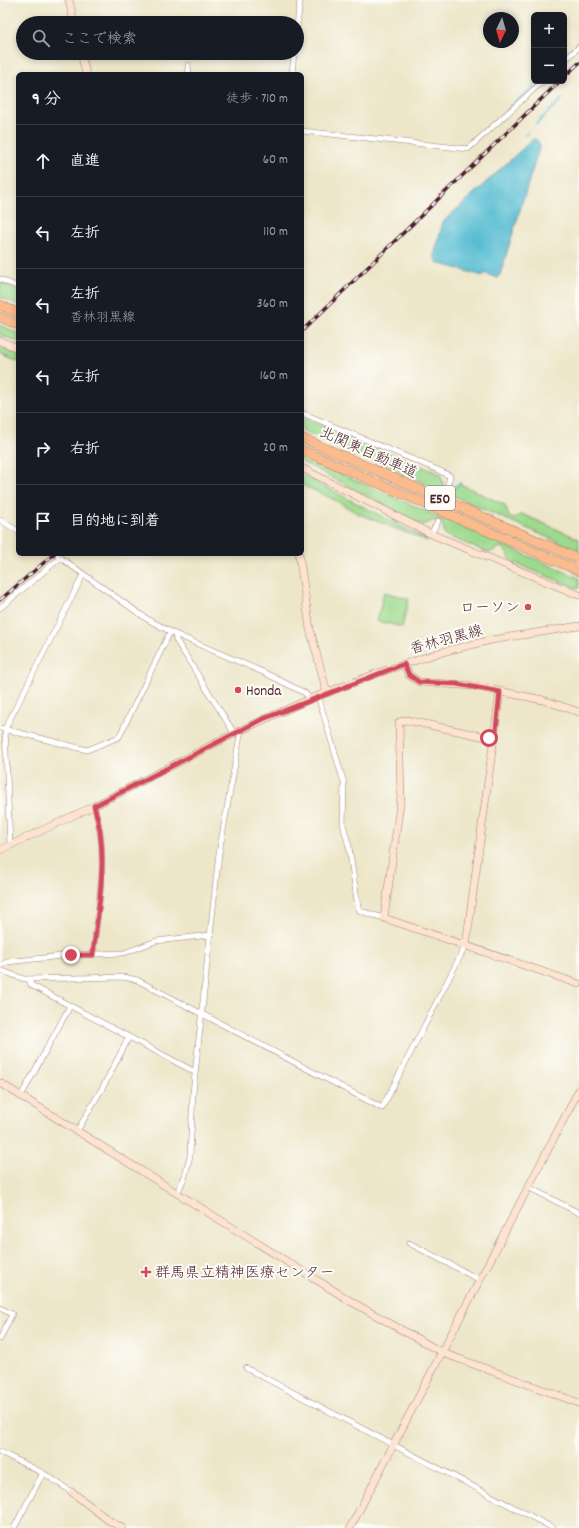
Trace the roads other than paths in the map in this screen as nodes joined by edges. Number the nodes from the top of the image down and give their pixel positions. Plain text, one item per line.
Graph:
1 (69, 0) edge
2 (300, 0) edge
3 (72, 16) edge
4 (298, 16) edge
5 (579, 47) edge
6 (567, 58) edge
7 (83, 60) edge
8 (293, 60) edge
9 (188, 65) dead end
10 (86, 72) edge
11 (189, 72) edge
12 (292, 72) edge
13 (539, 84) edge
14 (304, 132) edge
15 (0, 279) edge
16 (16, 286) edge
17 (0, 305) edge
18 (16, 312) edge
19 (0, 317) edge
20 (16, 324) edge
21 (0, 341) edge
22 (16, 347) edge
23 (304, 414) edge
24 (304, 439) edge
25 (304, 451) edge
26 (304, 469) edge
27 (447, 488) tunnel mouth
28 (0, 520) edge
29 (438, 521) tunnel mouth
30 (16, 529) edge
31 (431, 534) junction
32 (58, 556) edge
33 (299, 556) edge
34 (60, 558) junction
35 (579, 559) edge
36 (579, 571) edge
37 (83, 575) junction
38 (579, 595) edge
39 (0, 608) edge
40 (579, 626) edge
41 (172, 633) junction
42 (404, 664) junction
43 (500, 692) junction
44 (327, 693) junction
45 (318, 696) junction
46 (310, 699) junction
47 (579, 712) edge
48 (2, 729) edge
49 (237, 731) junction
50 (495, 739) junction
51 (94, 806) junction
52 (10, 846) junction
53 (0, 850) edge
54 (384, 918) junction
55 (211, 935) junction
56 (466, 944) junction
57 (93, 955) junction
58 (0, 966) edge
59 (0, 970) edge
60 (29, 979) junction
61 (579, 984) edge
62 (70, 1006) junction
63 (202, 1014) junction
64 (129, 1037) junction
65 (195, 1072) junction
66 (0, 1083) edge
67 (579, 1090) edge
68 (21, 1096) junction
69 (78, 1131) junction
70 (528, 1187) junction
71 (177, 1194) junction
72 (579, 1213) edge
73 (409, 1243) dead end
74 (480, 1280) junction
75 (0, 1308) edge
76 (0, 1339) edge
77 (443, 1353) junction
78 (246, 1368) dead end
79 (579, 1403) edge
80 (394, 1445) junction
81 (0, 1452) edge
82 (43, 1473) junction
83 (72, 1492) joint
84 (550, 1527) edge
85 (14, 1528) edge
86 (122, 1528) edge
87 (350, 1528) edge

1 - 3 street
2 - 4 street
5 - 6 street
7 - 10 street
8 - 12 street
9 - 11 street
13 - 14 street
15 - 16 street
17 - 18 highway
19 - 20 highway
21 - 22 street
23 - 27 street
24 - 35 highway, 北関東自動車道 / E50
25 - 36 highway, 北関東自動車道 / E50
26 - 31 street
28 - 30 street
29 - 31 street
31 - 38 street
32 - 34 street
33 - 44 street
34 - 37 street
34 - 39 street
37 - 41 street
37 - 48 street
40 - 42 street, 香林羽黒線
41 - 46 street
41 - 48 street
41 - 49 street
42 - 43 street
42 - 44 street, 香林羽黒線
43 - 47 street
43 - 50 street
44 - 45 street, 香林羽黒線
45 - 46 street, 香林羽黒線
45 - 54 street
46 - 49 street, 香林羽黒線
48 - 52 street
49 - 51 street, 香林羽黒線
49 - 55 street
50 - 54 street
50 - 56 street
51 - 52 street, 香林羽黒線
51 - 57 street
52 - 53 street, 香林羽黒線
54 - 56 street
55 - 57 street
55 - 63 street
56 - 61 street
56 - 63 street
57 - 58 street
59 - 60 street
60 - 62 street
60 - 63 street
62 - 64 street
62 - 68 street
63 - 65 street
64 - 65 street
64 - 69 street
65 - 71 street
66 - 68 street
67 - 70 street
68 - 69 street
69 - 71 street
70 - 72 street
70 - 74 street
71 - 77 street
73 - 74 street
74 - 77 street
75 - 76 street
77 - 79 street
77 - 80 street
78 - 80 street
80 - 84 street
80 - 87 street
81 - 82 street
82 - 83 street
82 - 85 street
83 - 86 street

